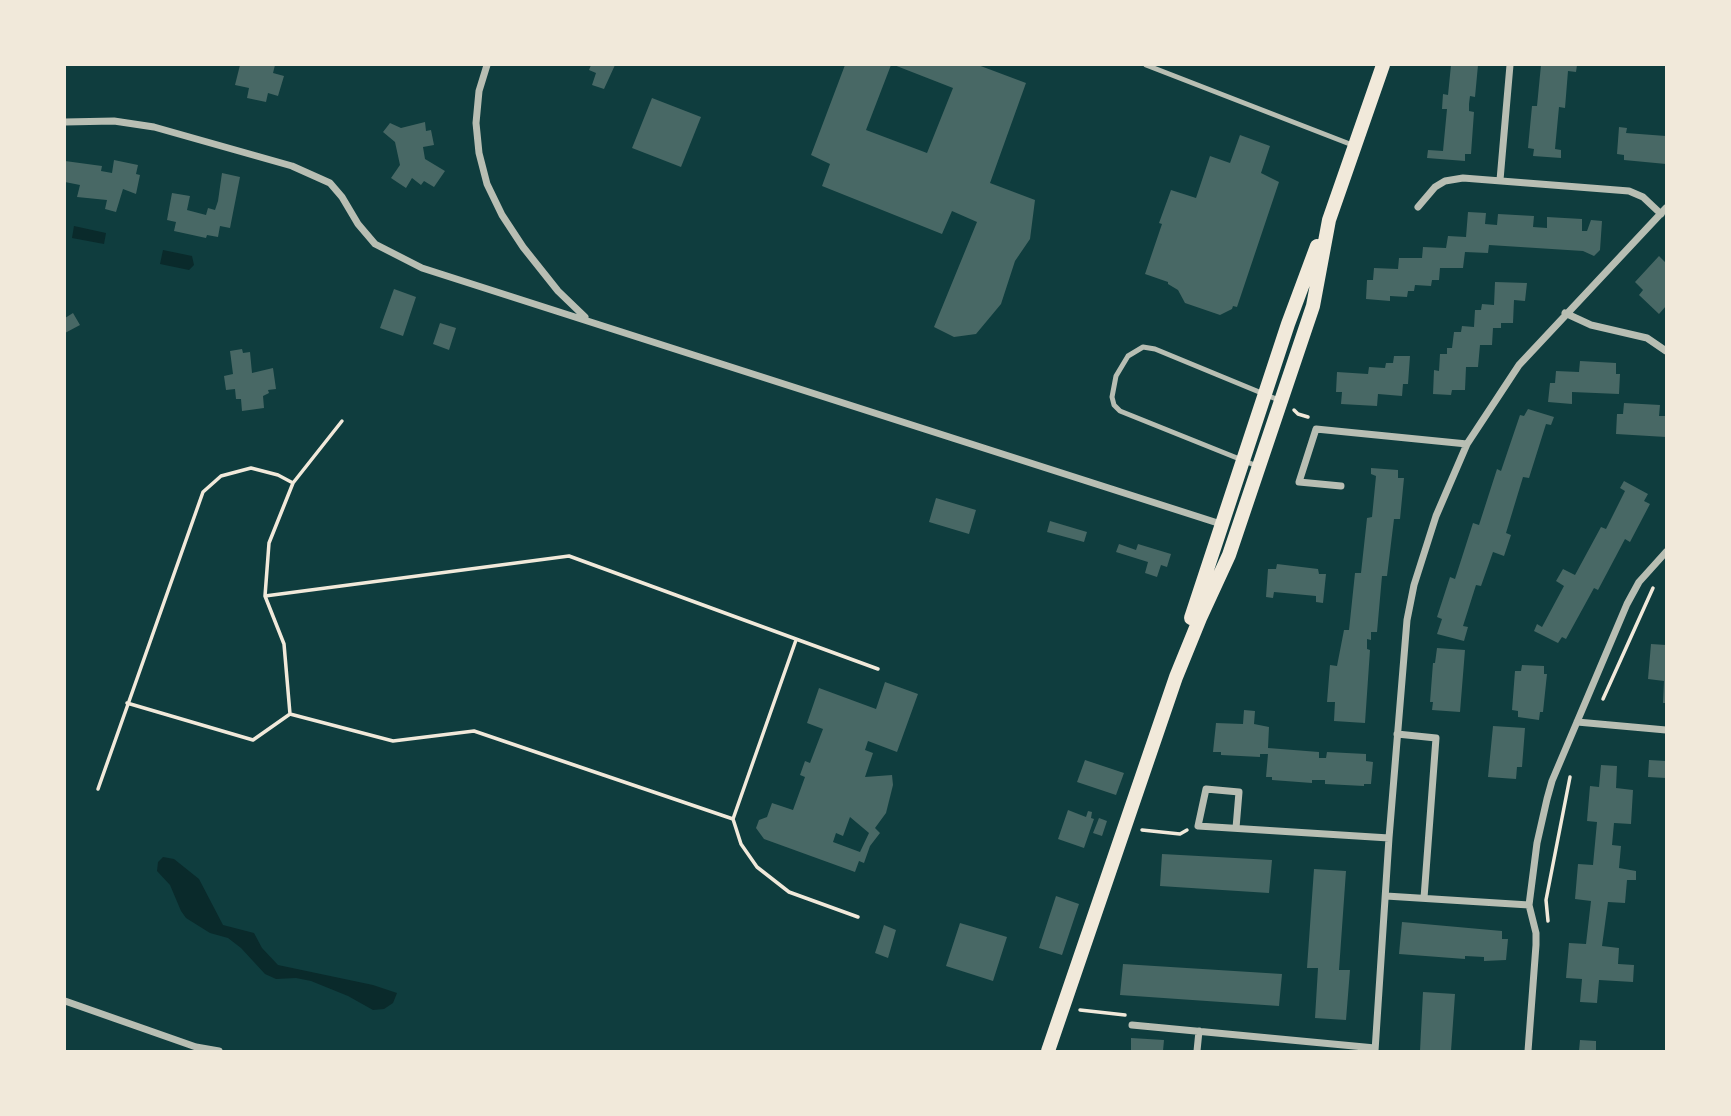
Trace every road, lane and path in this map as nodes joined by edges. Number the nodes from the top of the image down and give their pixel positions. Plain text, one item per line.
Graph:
1 (487, 65) edge
2 (1146, 65) edge
3 (1383, 65) edge
4 (1510, 65) edge
5 (65, 122) edge
6 (1355, 146) junction
7 (1500, 180) junction
8 (1418, 207) dead end
9 (1663, 211) edge
10 (1329, 220) junction
11 (1565, 313) junction
12 (592, 322) junction
13 (1666, 351) edge
14 (1266, 394) junction
15 (1287, 405) junction
16 (342, 421) dead end
17 (1316, 429) junction
18 (1466, 444) junction
19 (1243, 461) junction
20 (1258, 467) junction
21 (293, 483) junction
22 (1341, 486) dead end
23 (1222, 524) junction
24 (1238, 529) junction
25 (1666, 552) edge
26 (1660, 580) dead end
27 (265, 596) junction
28 (796, 640) junction
29 (878, 669) dead end
30 (1176, 677) junction
31 (127, 703) junction
32 (290, 714) junction
33 (1577, 722) junction
34 (1593, 723) junction
35 (1666, 730) edge
36 (1397, 734) junction
37 (1571, 773) dead end
38 (98, 789) dead end
39 (733, 819) junction
40 (1198, 826) junction
41 (1237, 828) junction
42 (1142, 830) dead end
43 (1389, 838) junction
44 (1385, 896) junction
45 (1424, 898) junction
46 (1530, 905) junction
47 (858, 917) dead end
48 (1549, 923) dead end
49 (65, 1001) edge
50 (1078, 1010) dead end
51 (1132, 1025) joint
52 (1199, 1031) junction
53 (1333, 1048) edge
54 (196, 1049) edge
55 (1375, 1049) edge
56 (219, 1051) edge
57 (1048, 1051) edge
58 (1197, 1051) edge
59 (1528, 1051) edge

1 - 12 street
2 - 6 lane
3 - 6 main road
4 - 7 street
5 - 12 street
6 - 10 main road
7 - 8 street
7 - 9 street
9 - 11 street
10 - 14 main road
10 - 15 main road
11 - 13 street
11 - 18 street
12 - 23 street
14 - 15 lane
14 - 19 main road
14 - 19 lane
15 - 17 path
15 - 20 main road
16 - 21 path
17 - 18 street
17 - 22 street
18 - 36 street
19 - 20 lane
19 - 23 main road
20 - 24 main road
21 - 27 path
21 - 31 path
23 - 24 street
23 - 30 main road
24 - 30 main road
25 - 33 street
26 - 34 path
27 - 28 path
27 - 32 path
28 - 29 path
28 - 39 path
30 - 57 main road
31 - 32 path
31 - 38 path
32 - 39 path
33 - 34 street
33 - 46 street
34 - 35 street
36 - 43 street
36 - 45 street
37 - 48 path
39 - 47 path
40 - 41 street
40 - 41 street
40 - 42 path
41 - 43 street
43 - 44 street
44 - 45 street
44 - 55 street
45 - 46 street
46 - 59 street
49 - 54 street
50 - 51 path
51 - 52 street
52 - 53 street
52 - 58 street
53 - 55 street
54 - 56 street

